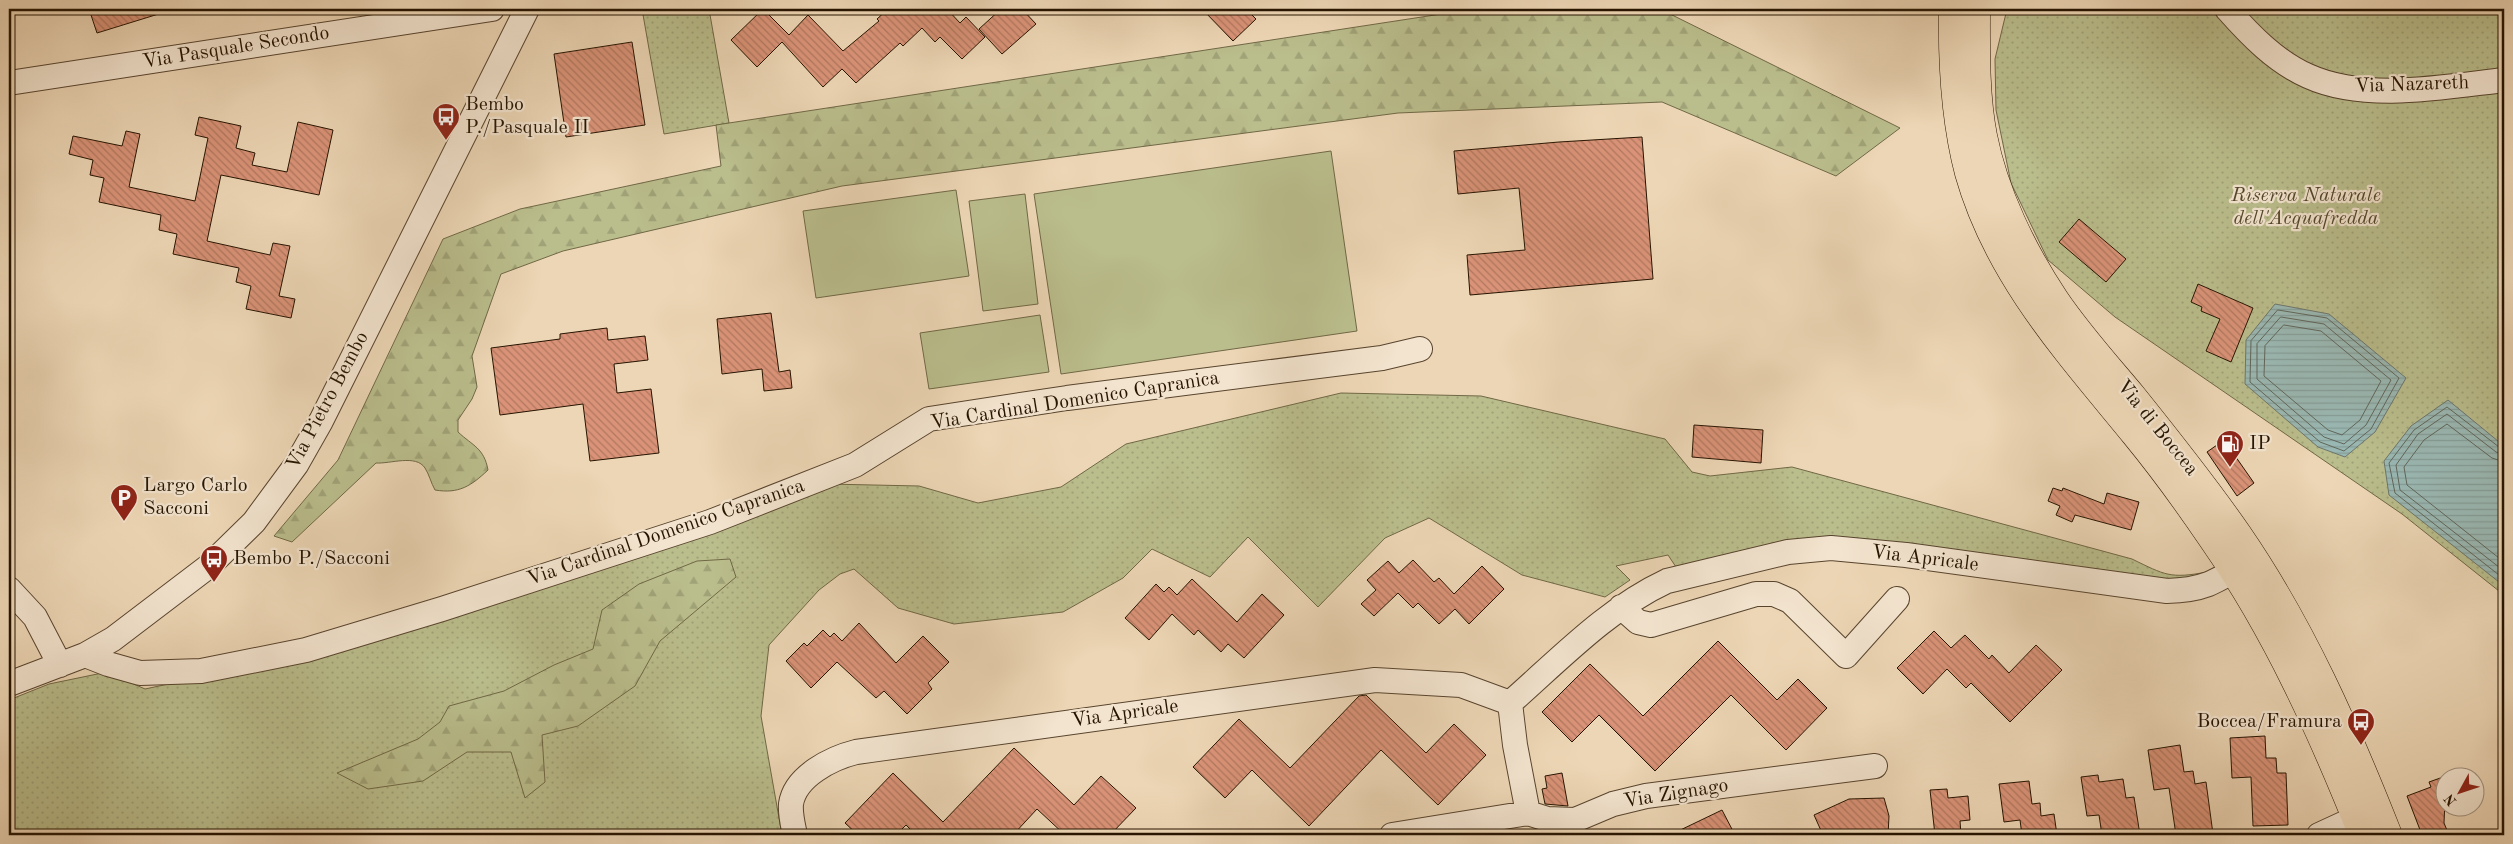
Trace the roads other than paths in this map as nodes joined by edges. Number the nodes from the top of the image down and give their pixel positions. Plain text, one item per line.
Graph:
1 (492, 9) edge
2 (527, 9) edge
3 (1953, 9) edge
4 (1976, 9) edge
5 (2227, 9) edge
6 (2504, 80) edge
7 (9, 83) edge
8 (1420, 349) dead end
9 (2243, 564) junction
10 (9, 588) edge
11 (1897, 599) dead end
12 (1621, 607) junction
13 (85, 655) junction
14 (60, 665) junction
15 (9, 684) edge
16 (1510, 703) junction
17 (1875, 766) dead end
18 (1528, 813) junction
19 (2360, 827) edge
20 (795, 835) edge
21 (1392, 835) edge
22 (2319, 835) edge
23 (2388, 835) edge

1 - 7 street, Via Pasquale Secondo
2 - 13 street, Via Pietro Bembo
3 - 9 main road, Via di Boccea
4 - 9 main road, Via di Boccea
5 - 6 street, Via Nazareth
8 - 13 street, Via Cardinal Domenico Capranica
9 - 12 street, Via Apricale
9 - 19 main road, Via di Boccea
9 - 23 main road, Via di Boccea
10 - 14 street
11 - 12 street
12 - 16 street, Via Apricale
13 - 14 street, Via Pietro Bembo
14 - 15 street, Via Pietro Bembo
16 - 18 street
16 - 20 street, Via Apricale
17 - 18 street, Via Zignago
18 - 21 street, Via Zignago
19 - 22 street

